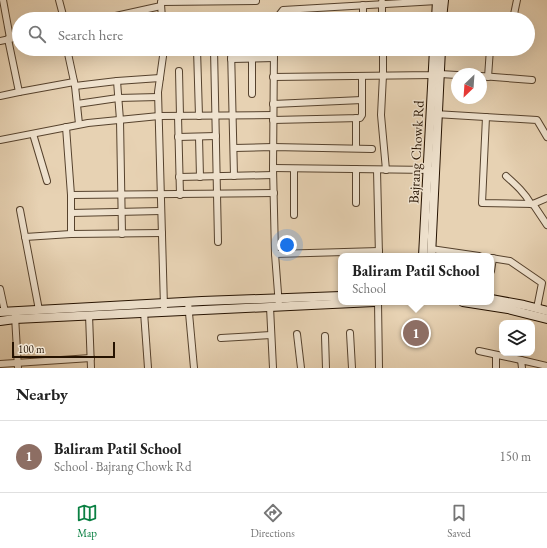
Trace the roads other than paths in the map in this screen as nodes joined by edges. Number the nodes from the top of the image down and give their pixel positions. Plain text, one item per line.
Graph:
1 (3, 0) edge
2 (59, 0) edge
3 (256, 0) edge
4 (439, 0) edge
5 (517, 0) edge
6 (195, 1) edge
7 (213, 1) edge
8 (382, 2) edge
9 (161, 3) edge
10 (363, 5) junction
11 (62, 12) edge
12 (128, 12) edge
13 (281, 12) edge
14 (363, 12) edge
15 (437, 12) edge
16 (441, 12) edge
17 (514, 12) edge
18 (12, 38) edge
19 (9, 39) junction
20 (0, 41) edge
21 (12, 55) edge
22 (12, 56) edge
23 (69, 56) edge
24 (163, 56) edge
25 (197, 56) edge
26 (214, 56) edge
27 (383, 56) edge
28 (435, 56) edge
29 (440, 56) edge
30 (490, 56) edge
31 (274, 58) joint
32 (231, 59) joint
33 (252, 59) junction
34 (179, 71) dead end
35 (436, 74) junction
36 (383, 75) junction
37 (451, 75) edge
38 (362, 76) junction
39 (273, 77) junction
40 (488, 77) joint
41 (160, 78) junction
42 (532, 80) dead end
43 (117, 81) junction
44 (75, 84) junction
45 (19, 92) junction
46 (252, 94) dead end
47 (0, 96) edge
48 (158, 97) junction
49 (118, 98) junction
50 (362, 100) junction
51 (77, 104) junction
52 (273, 104) junction
53 (434, 114) junction
54 (233, 115) junction
55 (159, 116) junction
56 (179, 116) junction
57 (199, 116) junction
58 (216, 116) junction
59 (486, 117) junction
60 (273, 118) junction
61 (356, 118) junction
62 (120, 120) junction
63 (79, 124) junction
64 (66, 127) junction
65 (33, 134) junction
66 (216, 136) junction
67 (178, 137) junction
68 (198, 137) junction
69 (547, 137) edge
70 (0, 140) edge
71 (273, 147) junction
72 (234, 148) junction
73 (356, 148) junction
74 (372, 149) dead end
75 (273, 168) junction
76 (294, 169) junction
77 (356, 169) junction
78 (377, 170) junction
79 (386, 170) junction
80 (432, 170) junction
81 (273, 175) junction
82 (217, 176) junction
83 (234, 176) junction
84 (506, 176) dead end
85 (179, 177) junction
86 (200, 177) junction
87 (47, 181) dead end
88 (274, 193) junction
89 (180, 194) junction
90 (217, 194) junction
91 (71, 195) junction
92 (121, 195) junction
93 (161, 195) junction
94 (547, 198) edge
95 (356, 203) dead end
96 (532, 204) junction
97 (20, 210) dead end
98 (161, 211) junction
99 (121, 212) junction
100 (71, 213) junction
101 (294, 215) dead end
102 (547, 225) edge
103 (162, 233) junction
104 (71, 234) junction
105 (122, 234) junction
106 (25, 237) junction
107 (218, 242) dead end
108 (431, 252) edge
109 (338, 253) edge
110 (379, 253) edge
111 (423, 253) edge
112 (443, 253) edge
113 (275, 254) junction
114 (494, 258) edge
115 (0, 289) edge
116 (338, 296) edge
117 (494, 300) edge
118 (278, 302) junction
119 (338, 302) edge
120 (378, 305) edge
121 (482, 305) edge
122 (189, 306) junction
123 (164, 307) junction
124 (270, 307) junction
125 (537, 308) junction
126 (39, 310) junction
127 (547, 311) edge
128 (2, 312) edge
129 (144, 312) junction
130 (15, 315) junction
131 (89, 315) junction
132 (547, 319) edge
133 (0, 321) edge
134 (350, 333) dead end
135 (297, 334) dead end
136 (271, 335) junction
137 (325, 336) dead end
138 (221, 338) dead end
139 (480, 351) dead end
140 (496, 355) junction
141 (91, 358) junction
142 (521, 360) junction
143 (0, 364) edge
144 (18, 366) edge
145 (547, 366) edge
146 (91, 368) edge
147 (148, 368) edge
148 (194, 368) edge
149 (273, 368) edge
150 (300, 368) edge
151 (326, 368) edge
152 (352, 368) edge
153 (379, 368) edge
154 (496, 368) edge
155 (522, 368) edge

1 - 19 street
2 - 11 street
3 - 7 street
4 - 8 street
4 - 15 street
4 - 16 street
5 - 17 street
6 - 7 street
6 - 9 street
8 - 10 street
9 - 12 street
10 - 13 street
10 - 14 street
18 - 19 street
19 - 20 street
19 - 21 street
22 - 45 street
23 - 44 street
24 - 41 street
25 - 57 street
26 - 58 street
27 - 36 street
28 - 35 street, Bajrang Chowk Rd
29 - 35 street, Bajrang Chowk Rd
30 - 40 street
31 - 33 street
31 - 39 street
32 - 33 street
32 - 54 street
33 - 46 street
34 - 56 street
35 - 36 street
35 - 37 street
35 - 53 street, Bajrang Chowk Rd
36 - 38 street
36 - 79 street
38 - 39 street
38 - 50 street
39 - 52 street
40 - 42 street
41 - 43 street
41 - 48 street
43 - 44 street
43 - 49 street
44 - 45 street
44 - 51 street
45 - 47 street
48 - 49 street
48 - 55 street
49 - 51 street
49 - 62 street
50 - 52 street
50 - 61 street
51 - 63 street
52 - 60 street
53 - 59 street
53 - 80 street, Bajrang Chowk Rd
54 - 58 street
54 - 60 street
54 - 72 street
55 - 56 street
55 - 62 street
55 - 93 street
56 - 57 street
56 - 67 street
57 - 58 street
58 - 66 street
59 - 69 street
59 - 96 street
60 - 61 street
60 - 71 street
61 - 73 street
62 - 63 street
62 - 92 street
63 - 64 street
64 - 65 street
64 - 91 street
65 - 70 street
65 - 87 street
66 - 68 street
66 - 82 street
67 - 68 street
67 - 85 street
68 - 86 street
71 - 72 street
71 - 73 street
71 - 75 street
72 - 83 street
73 - 74 street
75 - 76 street
75 - 81 street
76 - 77 street
76 - 101 street
77 - 78 street
77 - 95 street
78 - 79 street
78 - 110 street
79 - 80 street
80 - 108 street, Bajrang Chowk Rd
80 - 111 street, Bajrang Chowk Rd
81 - 83 street
81 - 88 street
82 - 83 street
82 - 86 street
82 - 90 street
84 - 96 street
85 - 86 street
85 - 89 street
88 - 90 street
88 - 113 street
89 - 90 street
89 - 93 street
90 - 107 street
91 - 92 street
91 - 100 street
92 - 93 street
92 - 99 street
93 - 98 street
94 - 96 street
96 - 102 street
97 - 106 street
98 - 99 street
98 - 103 street
99 - 100 street
99 - 105 street
100 - 104 street
103 - 105 street
103 - 123 street
104 - 105 street
104 - 106 street
106 - 126 street
108 - 112 street
109 - 113 street
113 - 118 street
114 - 125 street
115 - 128 street
116 - 118 street
117 - 125 street
118 - 119 street
118 - 122 street
118 - 124 street
120 - 153 street
121 - 132 street
122 - 123 street
122 - 124 street
122 - 148 street
123 - 126 street
123 - 129 street
124 - 136 street
125 - 127 street
126 - 130 street
128 - 130 street
129 - 131 street
129 - 147 street
130 - 131 street
130 - 133 street
130 - 144 street
131 - 141 street
134 - 152 street
135 - 150 street
136 - 138 street
136 - 149 street
137 - 151 street
139 - 140 street
140 - 142 street
140 - 154 street
141 - 144 street
141 - 146 street
142 - 145 street
142 - 155 street
143 - 144 street

